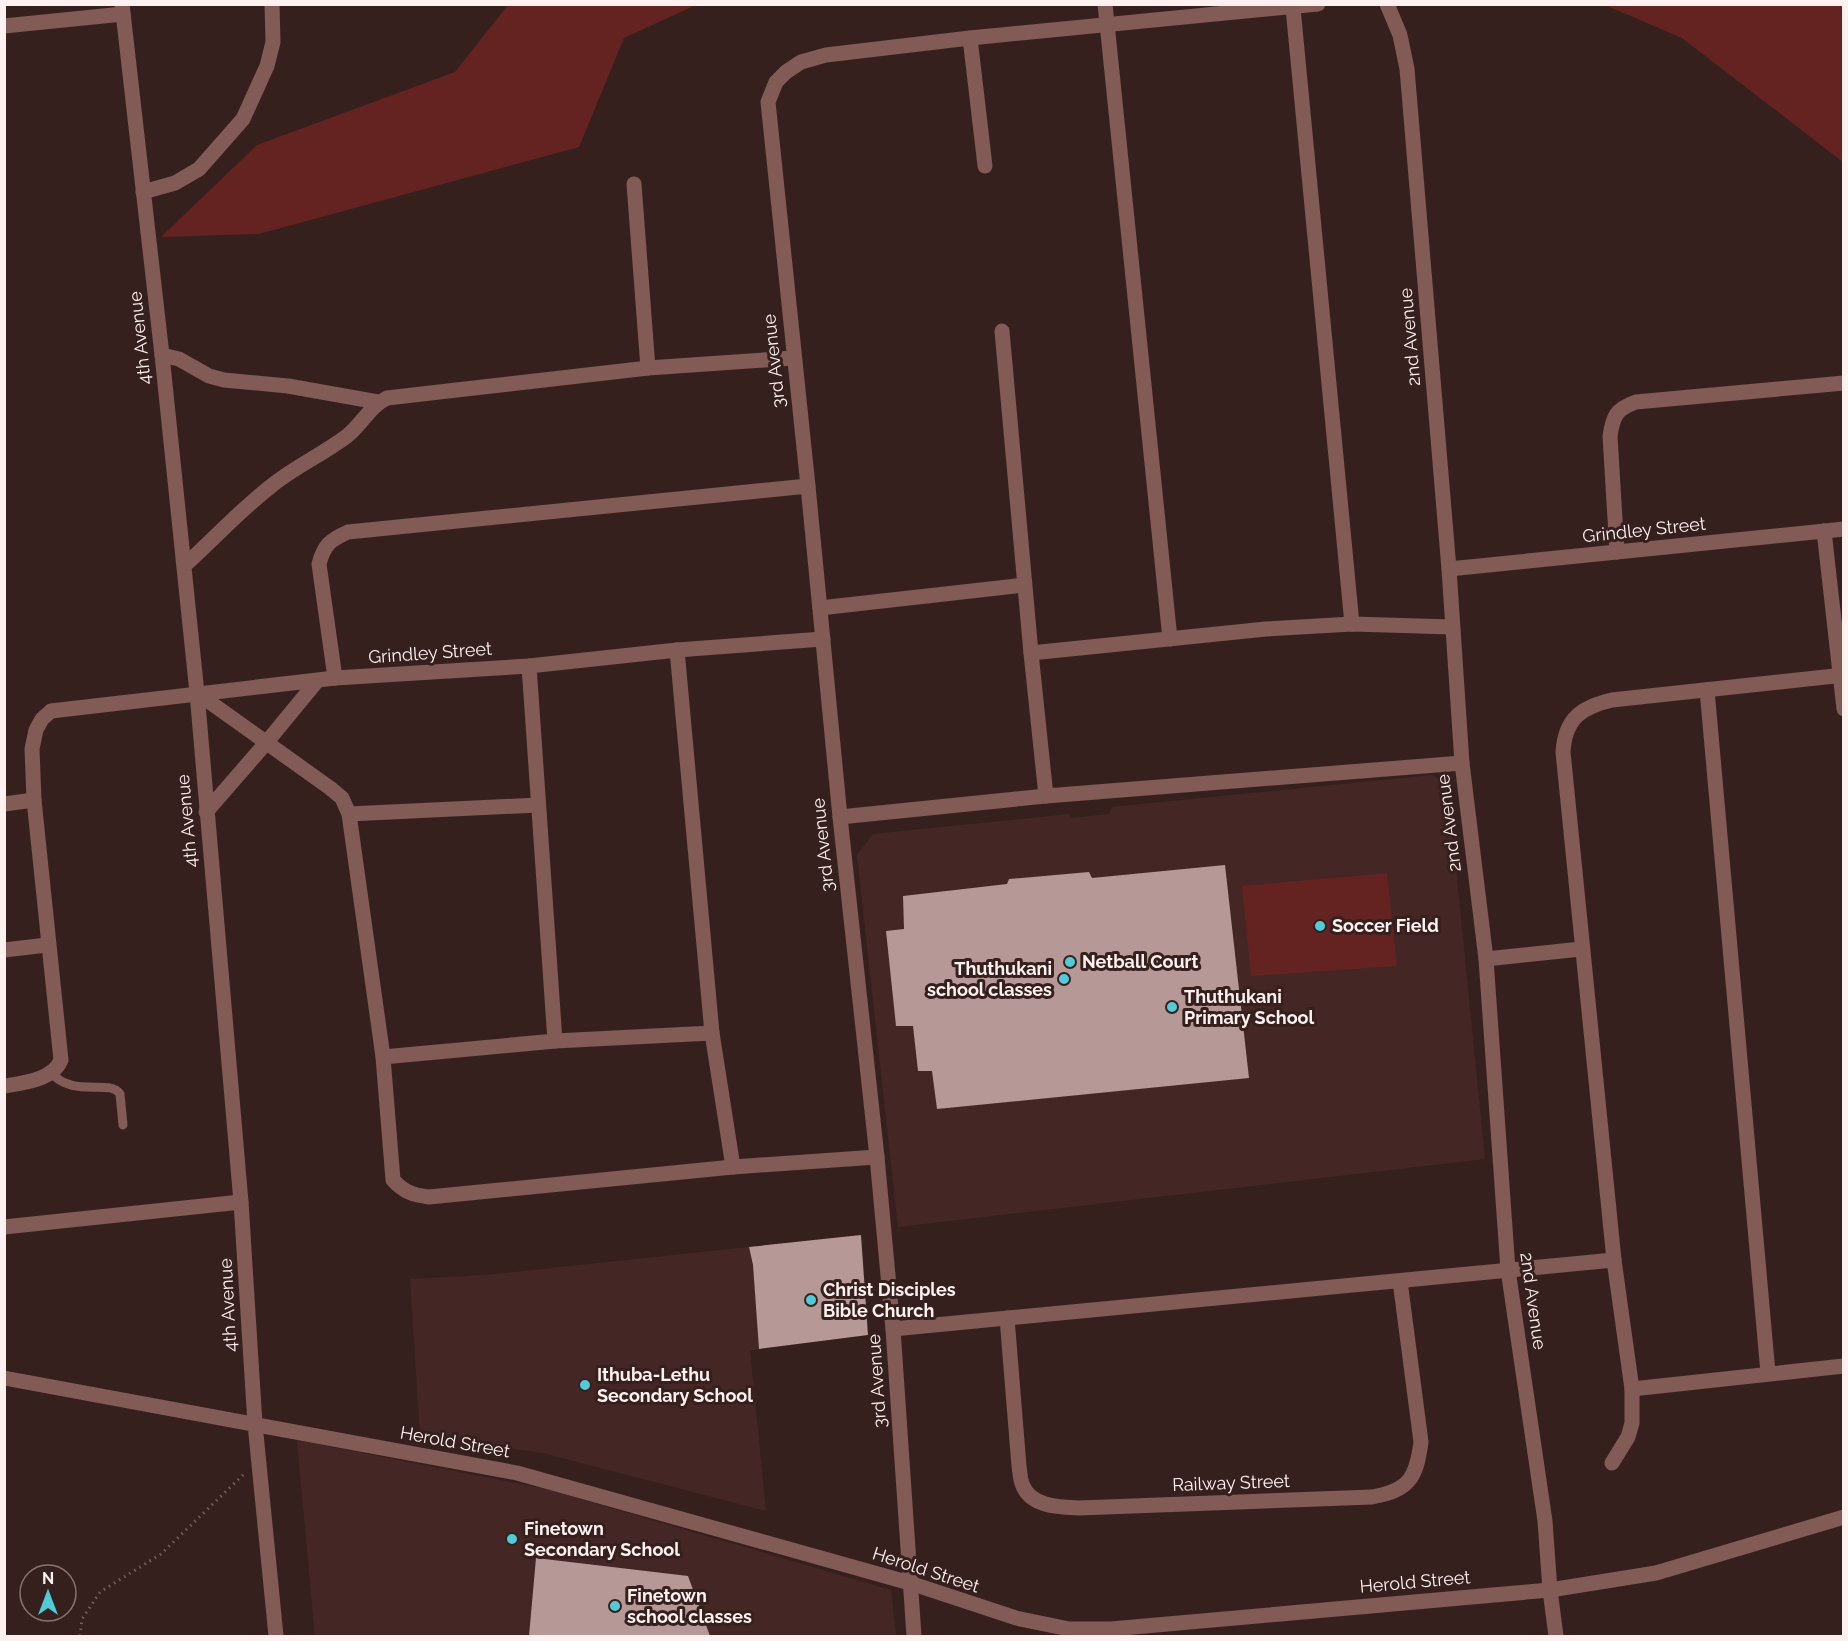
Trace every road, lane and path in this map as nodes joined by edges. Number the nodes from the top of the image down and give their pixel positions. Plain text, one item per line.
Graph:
1 (272, 4) edge
2 (1105, 4) edge
3 (1318, 4) edge
4 (1387, 4) edge
5 (1293, 8) junction
6 (122, 9) edge
7 (4, 26) edge
8 (1106, 26) junction
9 (970, 38) junction
10 (986, 166) dead end
11 (634, 184) dead end
12 (143, 192) junction
13 (1002, 331) dead end
14 (162, 355) junction
15 (793, 358) junction
16 (648, 368) junction
17 (1844, 383) edge
18 (378, 402) junction
19 (808, 486) junction
20 (1844, 529) edge
21 (1824, 531) junction
22 (1617, 552) junction
23 (184, 566) junction
24 (1449, 569) junction
25 (1024, 585) junction
26 (819, 608) junction
27 (1352, 624) junction
28 (1452, 627) junction
29 (823, 639) junction
30 (1170, 639) junction
31 (677, 650) junction
32 (1030, 653) junction
33 (529, 666) junction
34 (1842, 675) edge
35 (335, 678) junction
36 (317, 681) junction
37 (1707, 690) junction
38 (196, 693) junction
39 (1844, 709) edge
40 (266, 743) junction
41 (1462, 763) junction
42 (1046, 796) junction
43 (34, 800) junction
44 (4, 804) edge
45 (538, 805) junction
46 (206, 812) junction
47 (349, 814) junction
48 (840, 817) junction
49 (47, 945) junction
50 (4, 950) edge
51 (1581, 950) junction
52 (1486, 959) junction
53 (712, 1033) junction
54 (555, 1041) junction
55 (382, 1057) junction
56 (50, 1072) junction
57 (4, 1086) edge
58 (123, 1125) dead end
59 (877, 1157) junction
60 (733, 1167) junction
61 (241, 1202) junction
62 (4, 1227) edge
63 (1614, 1260) junction
64 (1508, 1270) junction
65 (1400, 1281) junction
66 (1007, 1318) junction
67 (893, 1329) junction
68 (1844, 1366) edge
69 (1768, 1373) junction
70 (4, 1378) edge
71 (1632, 1389) junction
72 (255, 1424) junction
73 (258, 1459) junction
74 (1612, 1463) dead end
75 (1844, 1517) edge
76 (910, 1583) junction
77 (1550, 1590) junction
78 (80, 1636) edge
79 (276, 1636) edge
80 (914, 1636) edge
81 (1557, 1636) edge

1 - 12 street
2 - 8 street
3 - 5 street
4 - 24 street, 2nd Avenue
5 - 8 street
5 - 27 street
6 - 7 street
6 - 12 street, 4th Avenue
8 - 9 street
8 - 30 street
9 - 10 street
9 - 15 street, 3rd Avenue
11 - 16 street
12 - 14 street, 4th Avenue
13 - 25 street
14 - 18 street
14 - 23 street, 4th Avenue
15 - 16 street
15 - 19 street, 3rd Avenue
16 - 18 street
17 - 22 street
18 - 23 street
19 - 26 street, 3rd Avenue
19 - 35 street
20 - 21 street, Grindley Street
21 - 22 street, Grindley Street
21 - 34 street
22 - 24 street, Grindley Street
23 - 38 street, 4th Avenue
24 - 28 street, 2nd Avenue
25 - 26 street
25 - 32 street
26 - 29 street, 3rd Avenue
27 - 28 street
27 - 30 street
28 - 41 street, 2nd Avenue
29 - 31 street, Grindley Street
29 - 48 street, 3rd Avenue
30 - 32 street
31 - 33 street, Grindley Street
31 - 53 street
32 - 42 street
33 - 35 street, Grindley Street
33 - 45 street
34 - 37 street
34 - 39 street
35 - 36 street, Grindley Street
36 - 38 street, Grindley Street
36 - 40 street
37 - 51 street
37 - 69 street
38 - 40 street
38 - 43 street, Grindley Street
38 - 46 street, 4th Avenue
40 - 46 street
40 - 47 street
41 - 42 street
41 - 52 street, 2nd Avenue
42 - 48 street
43 - 44 street
43 - 49 street
45 - 47 street
45 - 54 street
46 - 61 street, 4th Avenue
47 - 55 street
48 - 59 street, 3rd Avenue
49 - 50 street
49 - 56 street
51 - 52 street
51 - 63 street
52 - 64 street, 2nd Avenue
53 - 54 street
53 - 60 street
54 - 55 street
55 - 60 street
56 - 57 street
56 - 58 lane
59 - 60 street
59 - 67 street, 3rd Avenue
61 - 62 street
61 - 72 street, 4th Avenue
63 - 64 street
63 - 71 street
64 - 65 street
64 - 77 street, 2nd Avenue
65 - 66 street
65 - 66 street, Railway Street
66 - 67 street
67 - 76 street, 3rd Avenue
68 - 69 street
69 - 71 street
70 - 72 street, Herold Street
71 - 74 street
72 - 73 street, 4th Avenue
72 - 76 street, Herold Street
73 - 78 path
73 - 79 street, 4th Avenue
75 - 77 street, Herold Street
76 - 77 street, Herold Street
76 - 80 street, 3rd Avenue
77 - 81 street, 2nd Avenue

